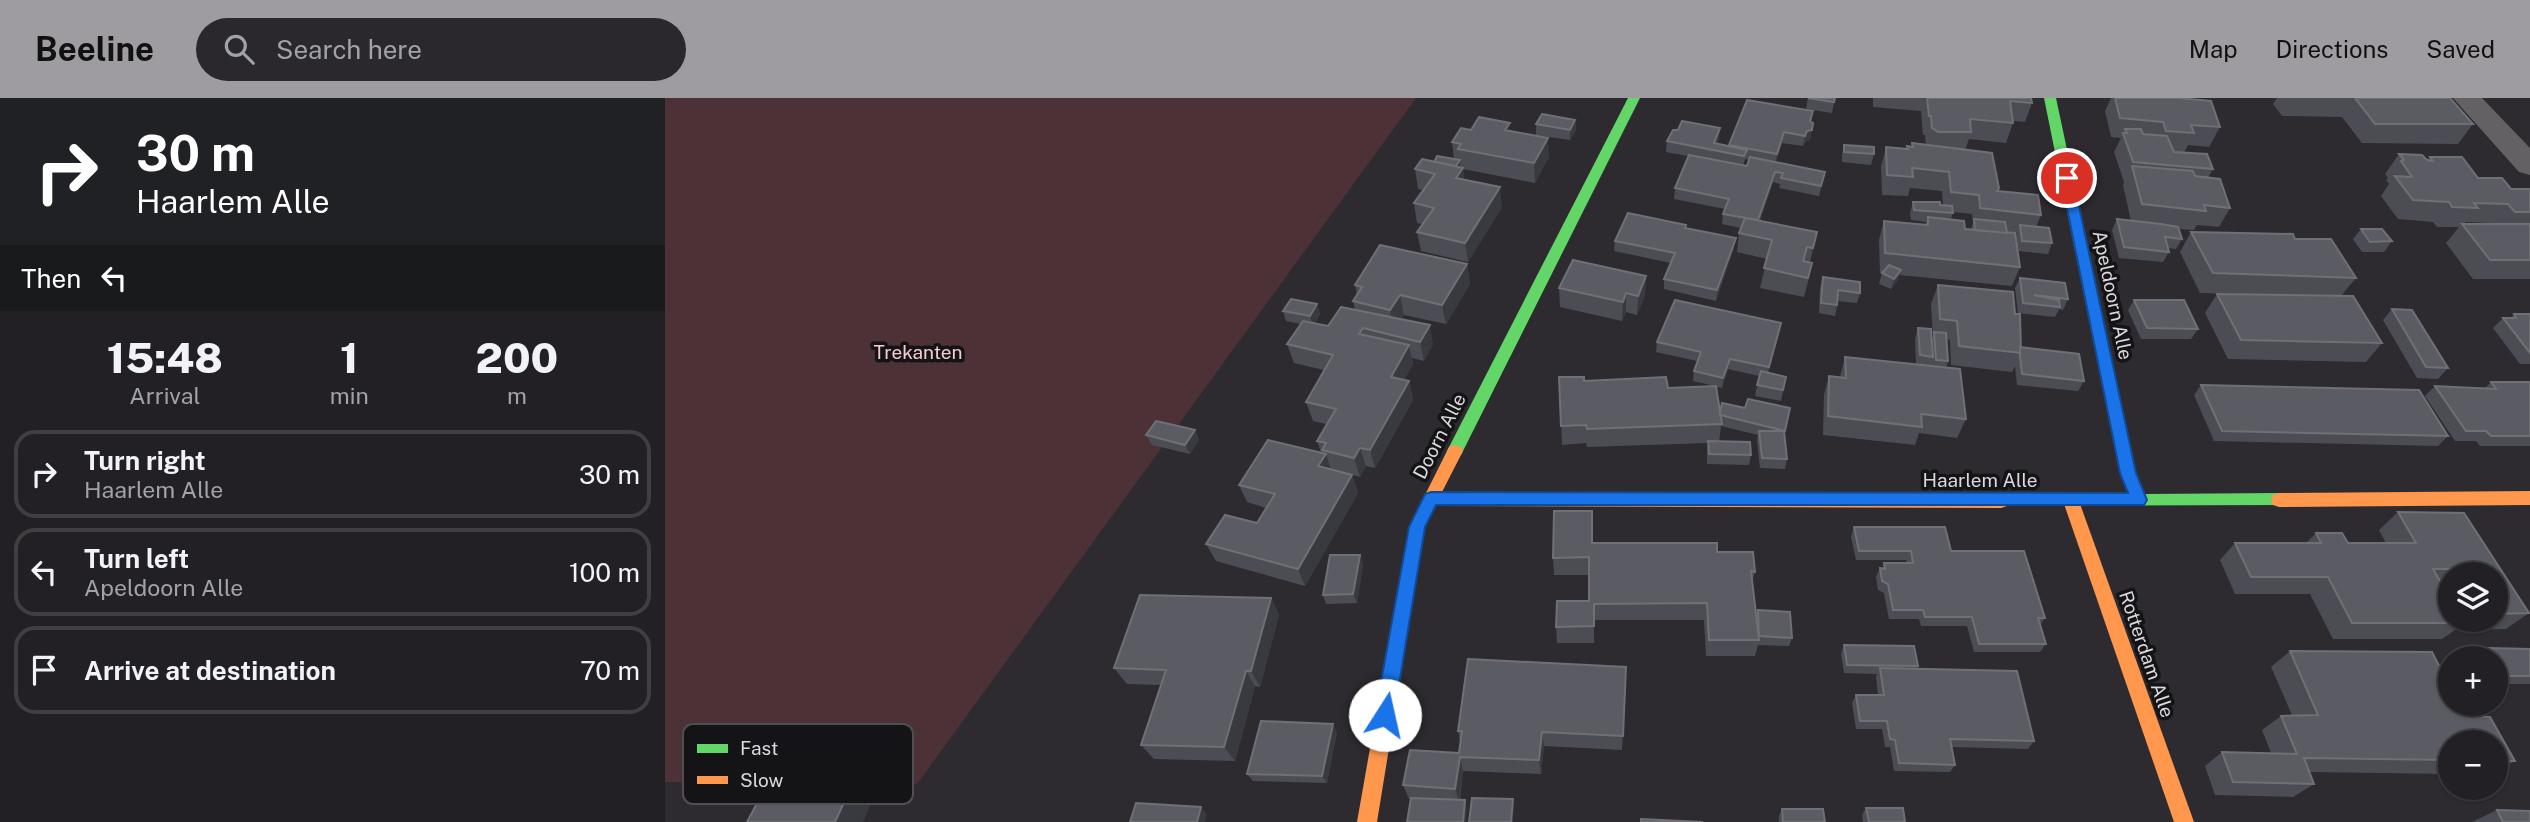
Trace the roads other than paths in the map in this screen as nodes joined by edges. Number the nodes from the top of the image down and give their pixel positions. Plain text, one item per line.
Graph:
1 (1634, 98) edge
2 (2050, 98) edge
3 (2467, 98) edge
4 (2530, 166) edge
5 (2530, 498) edge
6 (1431, 499) junction
7 (2139, 500) junction
8 (2071, 501) junction
9 (1367, 822) edge
10 (2184, 822) edge

1 - 6 street, Doorn Alle
2 - 7 street, Apeldoorn Alle
3 - 4 street
5 - 7 street, Haarlem Alle
6 - 8 street, Haarlem Alle
6 - 9 street, Doorn Alle
7 - 8 street, Haarlem Alle
8 - 10 street, Rotterdam Alle

